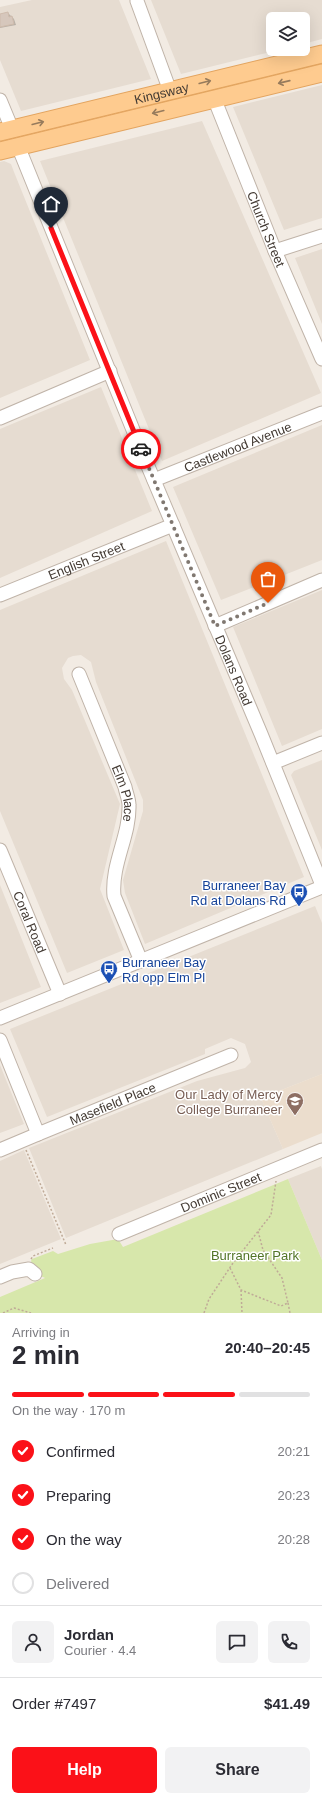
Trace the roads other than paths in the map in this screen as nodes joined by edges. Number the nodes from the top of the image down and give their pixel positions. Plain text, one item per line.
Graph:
1 (137, 1) edge
2 (322, 54) edge
3 (322, 73) edge
4 (170, 91) junction
5 (214, 98) junction
6 (0, 100) edge
7 (6, 131) edge
8 (18, 146) junction
9 (0, 151) edge
10 (322, 236) edge
11 (275, 252) junction
12 (322, 359) edge
13 (110, 371) junction
14 (322, 413) edge
15 (0, 418) edge
16 (154, 480) junction
17 (173, 524) junction
18 (322, 580) edge
19 (0, 595) edge
20 (215, 626) junction
21 (79, 674) dead end
22 (322, 743) edge
23 (272, 763) junction
24 (0, 850) edge
25 (322, 886) edge
26 (141, 961) junction
27 (60, 994) junction
28 (0, 1018) edge
29 (0, 1040) edge
30 (231, 1055) dead end
31 (38, 1134) junction
32 (0, 1150) edge
33 (322, 1150) edge
34 (118, 1234) dead end
35 (31, 1268) road end
36 (0, 1277) edge

1 - 4 street
4 -> 2 main road, Kingsway
3 -> 5 main road, Kingsway
7 -> 4 main road, Kingsway
5 -> 8 main road, Kingsway
5 - 11 street, Church Street
6 - 7 street, Dolans Road
7 - 8 main road, Dolans Road
8 - 9 main road, Kingsway
8 - 13 street, Dolans Road
10 - 11 street
11 - 12 street, Church Street
13 - 15 street
13 - 16 street, Dolans Road
14 - 16 street, Castlewood Avenue
16 - 17 street, Dolans Road
17 - 19 street, English Street
17 - 20 street, Dolans Road
18 - 20 street
20 - 23 street, Dolans Road
21 - 26 street, Elm Place
22 - 23 street
23 - 25 street, Dolans Road
24 - 27 street, Coral Road
25 - 26 street
26 - 27 street
27 - 28 street
29 - 31 street
30 - 31 street, Masefield Place
31 - 32 street, Masefield Place
33 - 34 street, Dominic Street
35 - 36 street

